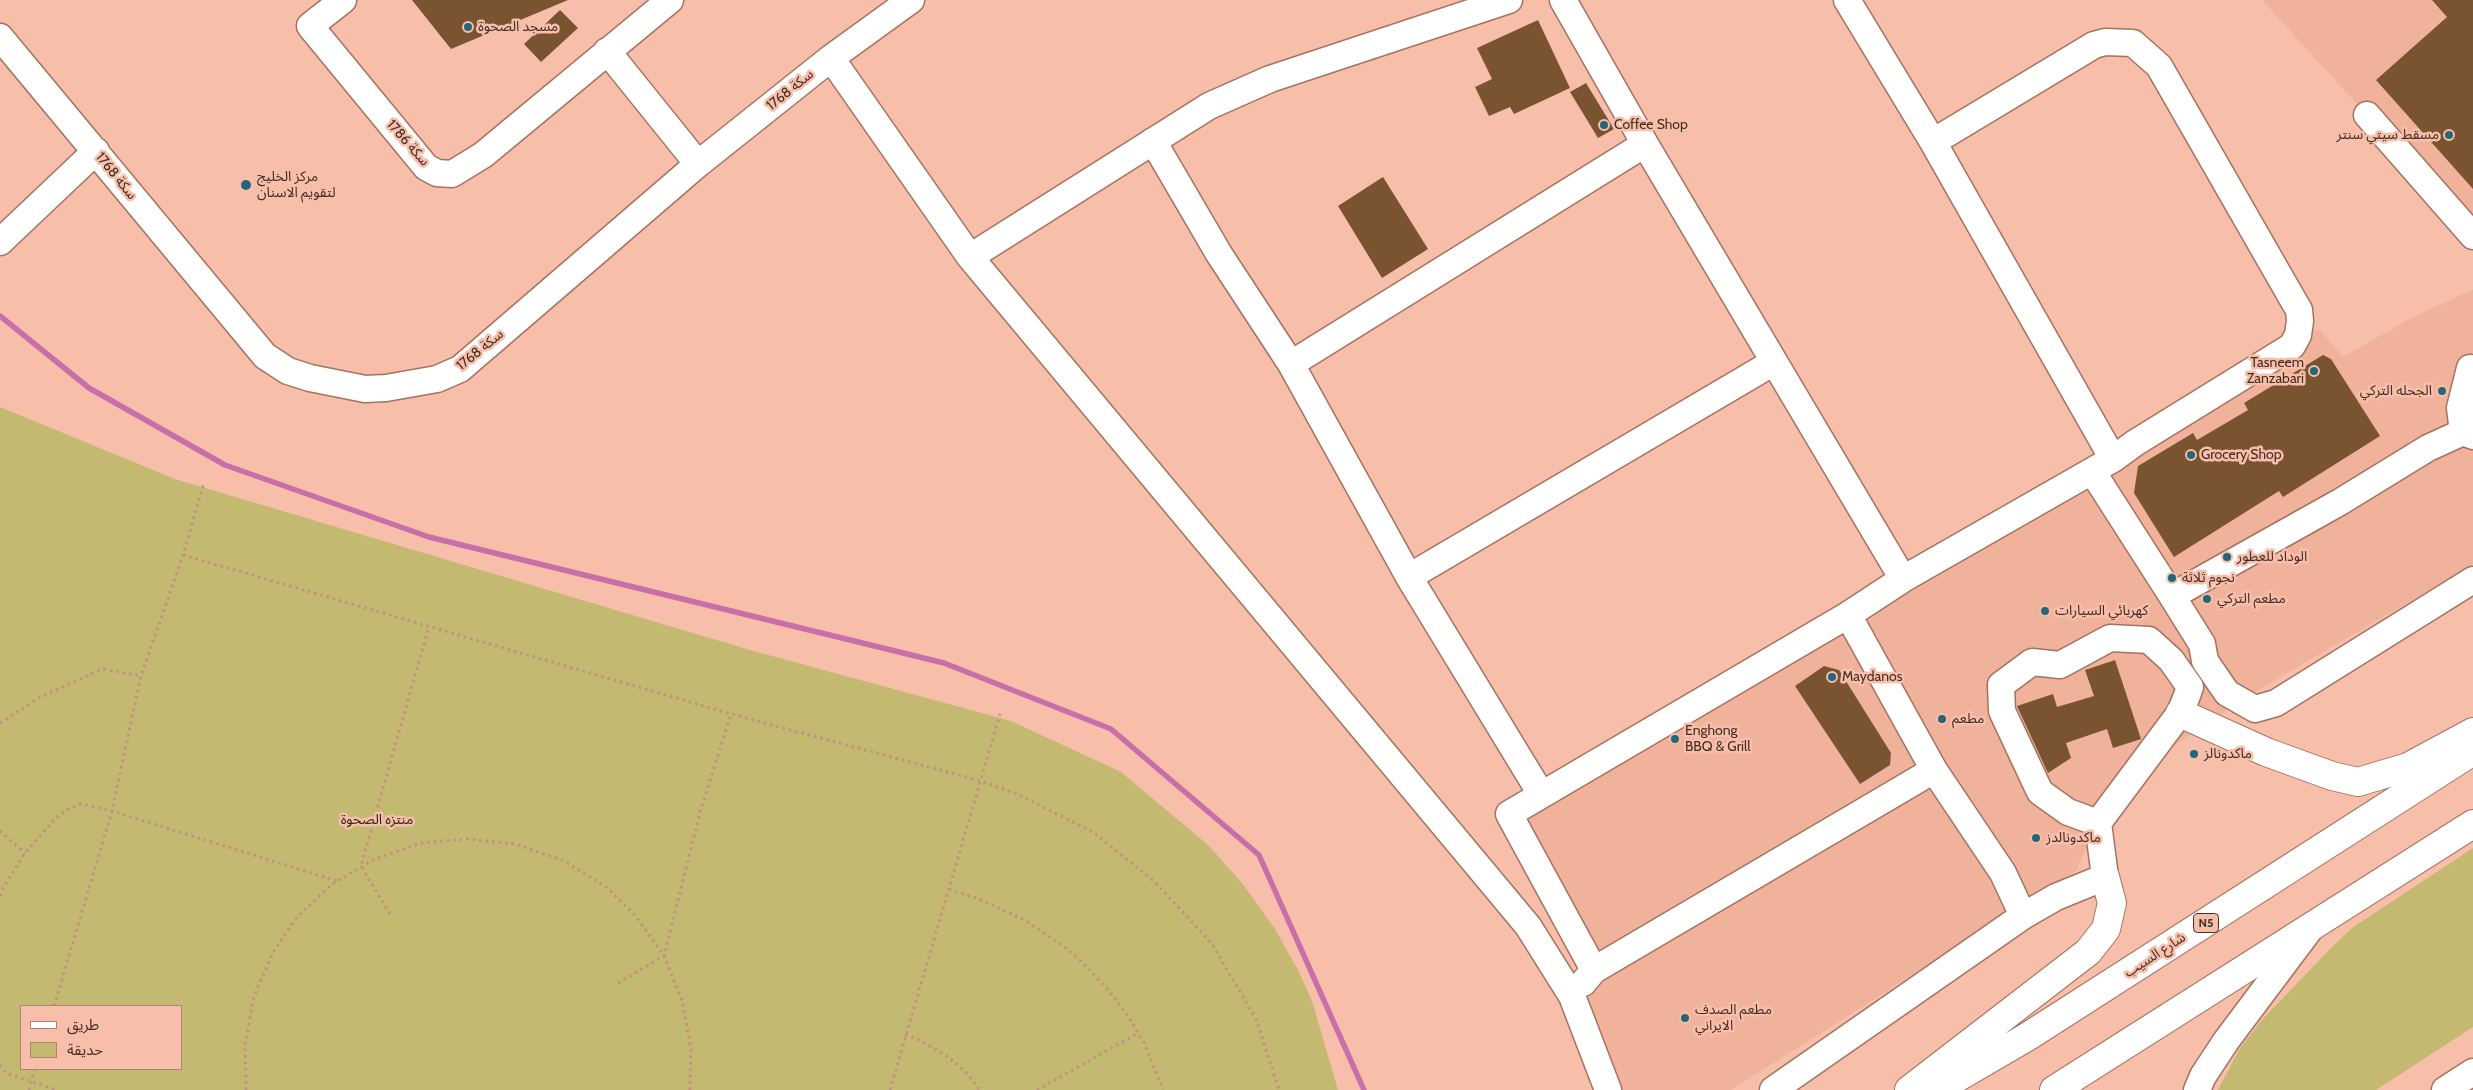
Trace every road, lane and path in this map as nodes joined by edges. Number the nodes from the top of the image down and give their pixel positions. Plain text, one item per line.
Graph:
1 (342, 0) edge
2 (670, 0) edge
3 (911, 0) edge
4 (1510, 0) edge
5 (1563, 0) edge
6 (1847, 0) edge
7 (0, 37) edge
8 (607, 51) junction
9 (831, 58) junction
10 (2367, 116) dead end
11 (1153, 141) junction
12 (1932, 142) junction
13 (1645, 144) junction
14 (96, 151) junction
15 (698, 164) junction
16 (2473, 236) edge
17 (0, 242) edge
18 (970, 257) junction
19 (1774, 362) junction
20 (1291, 364) junction
21 (2470, 368) dead end
22 (2468, 434) edge
23 (2102, 465) junction
24 (204, 483) dead end
25 (183, 556) junction
26 (1409, 577) junction
27 (1903, 579) junction
28 (2473, 580) edge
29 (2172, 596) junction
30 (1848, 615) junction
31 (429, 626) junction
32 (2205, 661) junction
33 (141, 676) junction
34 (2190, 687) junction
35 (2180, 713) junction
36 (731, 714) junction
37 (1000, 714) dead end
38 (0, 723) edge
39 (2473, 732) edge
40 (2473, 751) edge
41 (1934, 770) junction
42 (981, 781) junction
43 (1541, 794) junction
44 (112, 811) junction
45 (2098, 823) junction
46 (2473, 824) edge
47 (0, 831) edge
48 (25, 852) junction
49 (361, 866) junction
50 (2105, 877) junction
51 (337, 881) junction
52 (2, 886) edge
53 (949, 889) junction
54 (0, 896) edge
55 (390, 914) dead end
56 (2023, 916) junction
57 (2314, 924) junction
58 (664, 956) junction
59 (1594, 970) junction
60 (618, 983) dead end
61 (1572, 996) junction
62 (54, 1005) edge
63 (1138, 1033) junction
64 (905, 1034) junction
65 (0, 1065) edge
66 (36, 1070) edge
67 (2473, 1072) edge
68 (31, 1083) junction
69 (29, 1090) edge
70 (57, 1090) edge
71 (246, 1090) edge
72 (690, 1090) edge
73 (890, 1090) edge
74 (980, 1090) edge
75 (1038, 1090) edge
76 (1163, 1090) edge
77 (1279, 1090) edge
78 (1608, 1090) edge
79 (1773, 1090) edge
80 (1909, 1090) edge
81 (1936, 1090) edge
82 (2054, 1090) edge
83 (2197, 1090) edge
84 (2445, 1090) edge

1 - 8 street, سكة 1786
2 - 8 street, سكة 1786
3 - 9 street, سكة 1768
4 - 11 street
5 - 13 street
6 - 12 street
7 - 14 street, سكة 1768
8 - 15 street
9 - 15 street, سكة 1768
9 - 18 street
10 - 16 street
11 - 18 street
11 - 20 street
12 - 23 street
12 - 23 street
13 - 19 street
13 - 20 street
14 - 15 street, سكة 1768
14 - 17 street
18 - 61 street
19 - 26 street
19 - 27 street
20 - 26 street
21 - 22 street
22 - 29 street
23 - 27 street
23 - 29 street
24 - 25 path
25 - 31 path
25 - 33 path
26 - 43 street
27 - 30 street
28 - 32 street
29 - 32 street
30 - 41 street
30 - 43 street
31 - 36 path
31 - 49 path
32 - 34 street
33 - 38 path
33 - 44 path
34 - 35 street
34 - 45 street
35 - 39 highway
35 - 45 street
36 - 42 path
36 - 58 path
37 - 42 path
40 - 81 highway, شارع السيب / N5
41 - 56 street
41 - 59 street
42 - 53 path
42 - 77 path
43 - 59 street
44 - 48 path
44 - 51 path
44 - 62 path
45 - 50 street
46 - 57 highway
47 - 48 path
48 - 52 path
49 - 51 path
49 - 55 path
49 - 58 path
50 - 56 street
50 - 80 highway
51 - 71 path
52 - 54 path
53 - 63 path
53 - 64 path
56 - 79 street
57 - 82 highway
57 - 83 street
58 - 60 path
58 - 72 path
59 - 61 street
61 - 78 street
63 - 75 path
63 - 76 path
64 - 73 path
64 - 74 path
65 - 68 path
66 - 68 path
67 - 84 street
68 - 69 path
68 - 70 path

